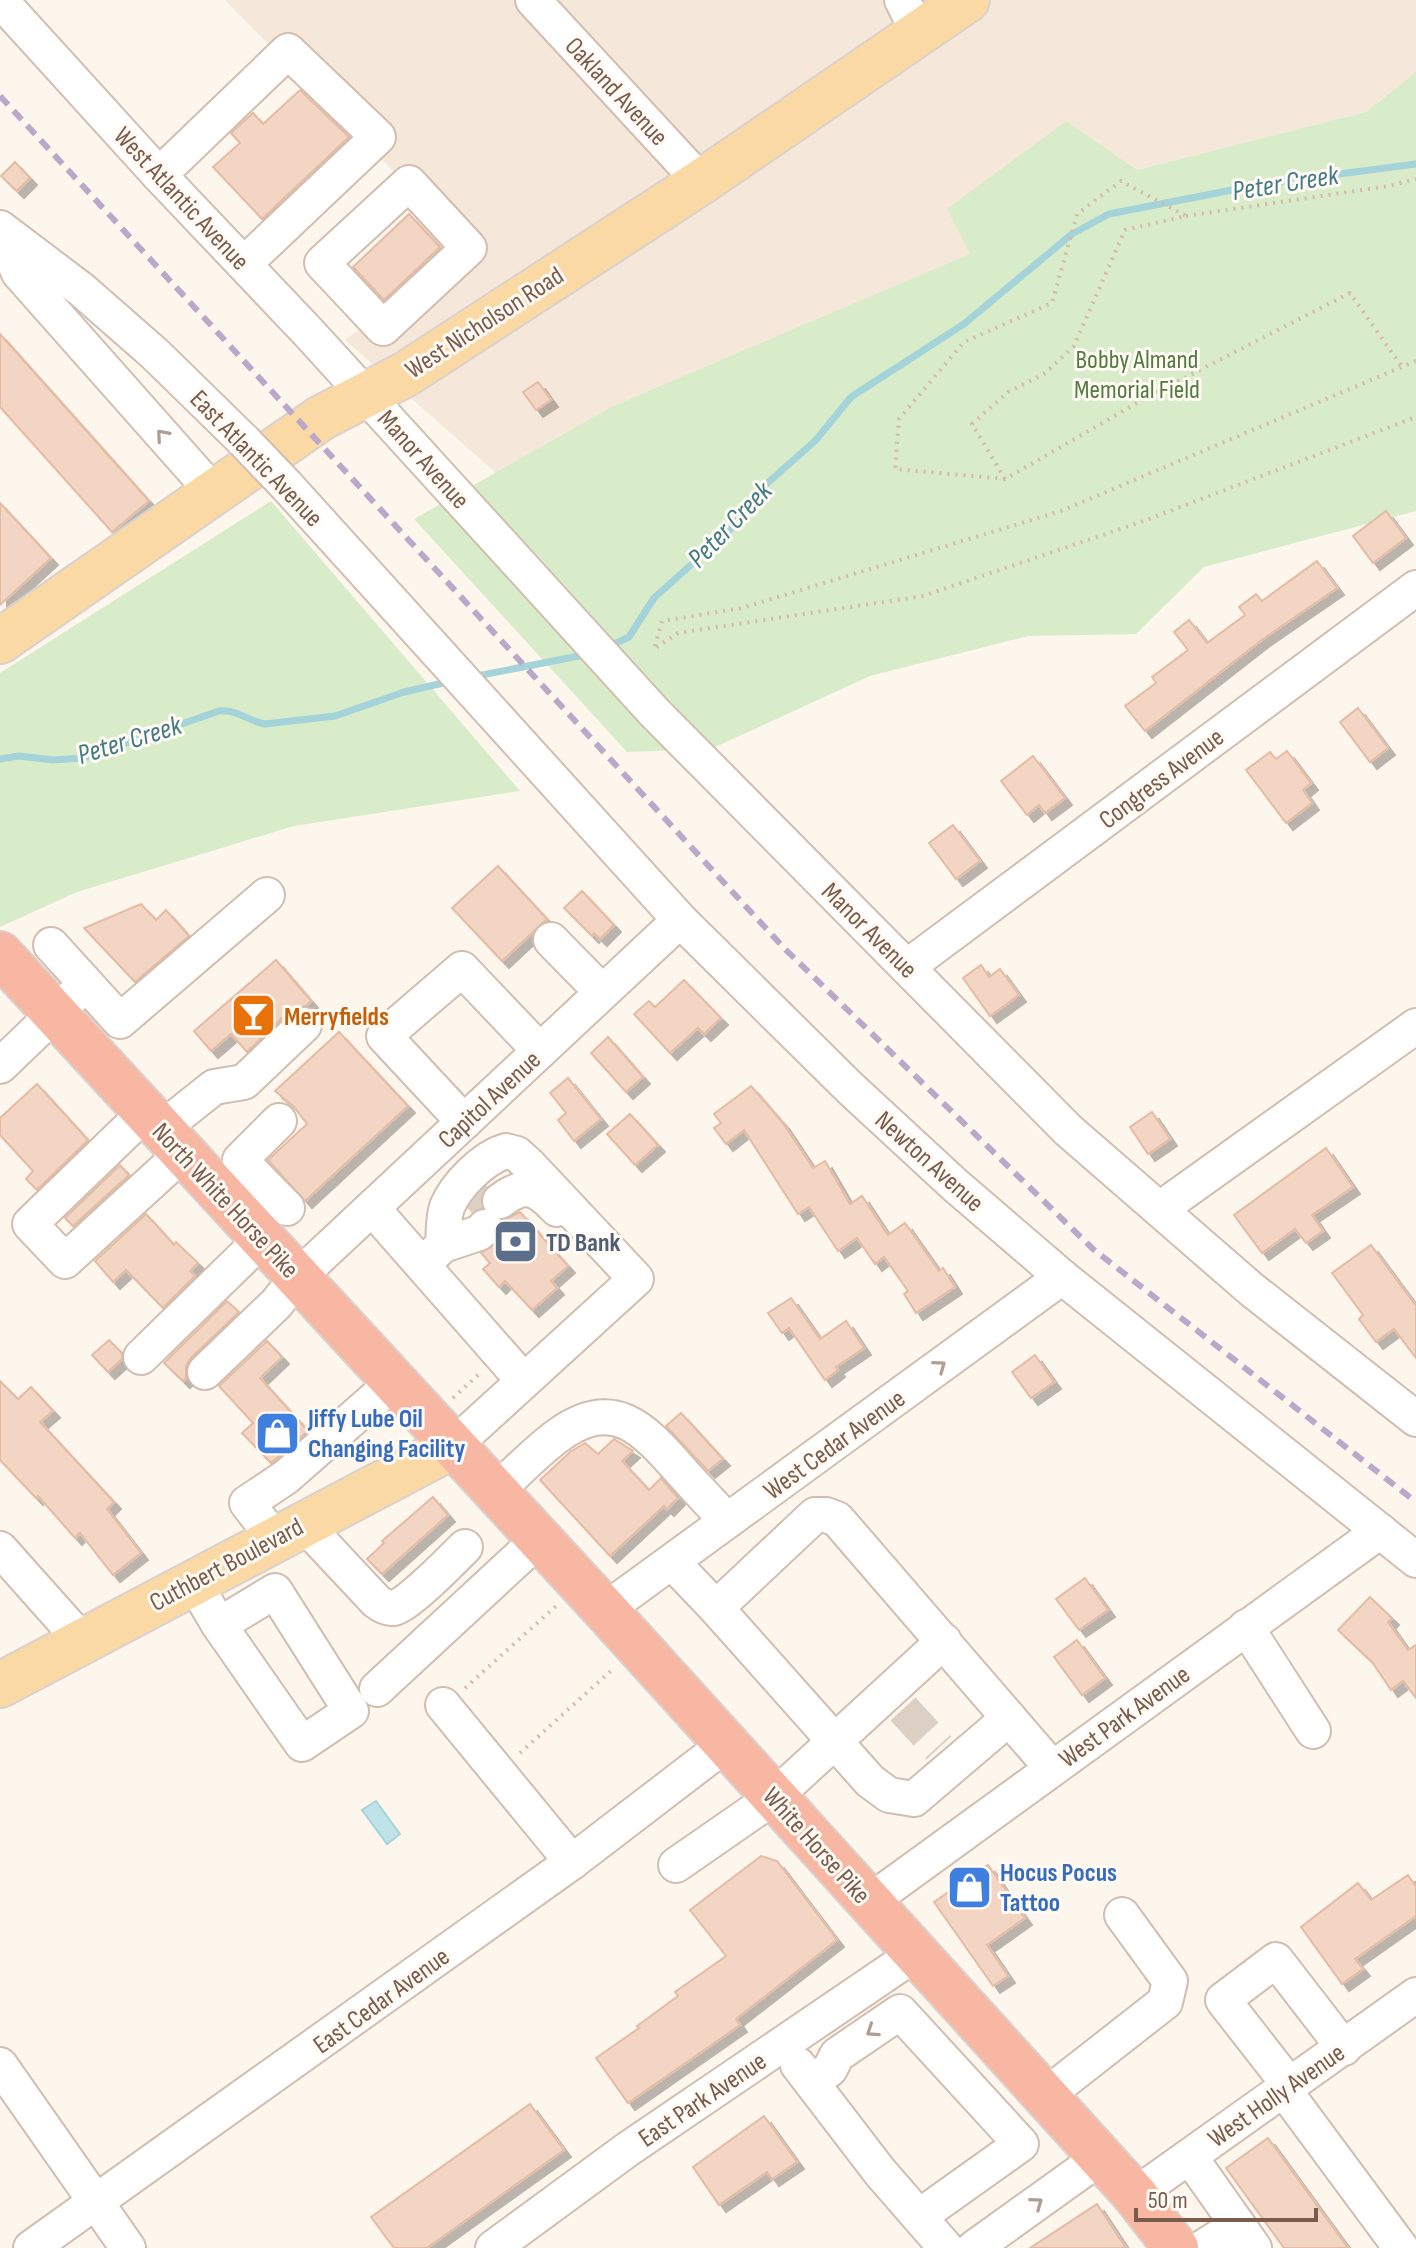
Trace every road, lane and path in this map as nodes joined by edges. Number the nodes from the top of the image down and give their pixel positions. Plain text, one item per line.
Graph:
1 (0, 0) edge
2 (533, 0) edge
3 (967, 0) edge
4 (910, 16) edge
5 (159, 175) junction
6 (1416, 179) edge
7 (701, 182) junction
8 (1186, 216) junction
9 (0, 228) edge
10 (244, 264) junction
11 (358, 301) dead end
12 (309, 333) junction
13 (1416, 361) edge
14 (1402, 367) junction
15 (366, 395) junction
16 (1416, 417) edge
17 (1005, 479) junction
18 (214, 493) junction
19 (1416, 588) edge
20 (0, 641) edge
21 (491, 713) joint
22 (267, 895) dead end
23 (680, 920) junction
24 (551, 940) dead end
25 (51, 945) dead end
26 (0, 954) edge
27 (907, 967) junction
28 (602, 992) junction
29 (70, 999) junction
30 (304, 1025) dead end
31 (1416, 1026) edge
32 (540, 1051) junction
33 (0, 1066) edge
34 (279, 1121) dead end
35 (464, 1122) junction
36 (162, 1132) junction
37 (537, 1174) junction
38 (485, 1206) junction
39 (372, 1208) junction
40 (1160, 1209) junction
41 (262, 1211) junction
42 (432, 1255) junction
43 (298, 1277) junction
44 (1062, 1277) junction
45 (628, 1286) junction
46 (141, 1346) dead end
47 (486, 1367) dead end
48 (205, 1372) dead end
49 (523, 1380) junction
50 (394, 1382) junction
51 (449, 1402) dead end
52 (1416, 1419) edge
53 (453, 1446) junction
54 (496, 1492) junction
55 (727, 1521) junction
56 (288, 1531) junction
57 (1380, 1531) junction
58 (539, 1539) junction
59 (465, 1547) dead end
60 (0, 1549) edge
61 (1416, 1560) edge
62 (672, 1562) junction
63 (193, 1581) junction
64 (558, 1604) dead end
65 (716, 1608) junction
66 (605, 1610) junction
67 (219, 1625) dead end
68 (1246, 1627) junction
69 (82, 1641) junction
70 (944, 1641) junction
71 (616, 1666) dead end
72 (0, 1685) edge
73 (377, 1689) dead end
74 (454, 1696) joint
75 (1009, 1718) junction
76 (1313, 1731) dead end
77 (834, 1741) junction
78 (726, 1744) junction
79 (516, 1756) dead end
80 (1052, 1768) junction
81 (774, 1797) junction
82 (572, 1862) junction
83 (676, 1865) dead end
84 (869, 1902) junction
85 (1122, 1915) dead end
86 (915, 1954) junction
87 (1416, 1995) edge
88 (990, 2035) junction
89 (782, 2045) junction
90 (1344, 2048) junction
91 (0, 2065) edge
92 (949, 2065) junction
93 (812, 2082) junction
94 (1287, 2088) junction
95 (1045, 2096) junction
96 (1101, 2157) junction
97 (1190, 2157) junction
98 (1135, 2195) junction
99 (96, 2202) junction
100 (920, 2216) junction
101 (1246, 2236) edge
102 (31, 2248) edge
103 (128, 2248) edge
104 (493, 2248) edge
105 (946, 2248) edge
106 (974, 2248) edge
107 (1176, 2248) edge
108 (1202, 2248) edge
109 (1401, 2248) edge

1 - 5 street, West Atlantic Avenue
2 - 7 street, Oakland Avenue
3 - 4 main road, West Nicholson Road
4 - 7 main road, West Nicholson Road
5 - 10 street, West Atlantic Avenue
5 - 10 street
6 - 8 path
7 - 15 main road, West Nicholson Road
8 - 17 path
8 - 17 path
18 -> 9 street
9 - 21 street, East Atlantic Avenue, bridge
10 - 12 street, West Atlantic Avenue
11 - 12 street
12 - 15 street, West Atlantic Avenue
13 - 14 path
14 - 16 path
14 - 17 path
15 - 18 main road, West Nicholson Road
15 - 27 street, Manor Avenue
18 - 20 main road, West Nicholson Road
19 - 27 street, Congress Avenue
21 - 23 street, Newton Avenue
22 - 29 street
23 - 28 street, Capitol Avenue
23 - 44 street, Newton Avenue
24 - 28 street
25 - 29 street
26 - 29 highway, North White Horse Pike
27 - 40 street, Manor Avenue
28 - 32 street, Capitol Avenue
29 - 33 street
29 - 36 highway, North White Horse Pike
30 - 36 street
31 - 40 street
32 - 35 street, Capitol Avenue
32 - 35 street
34 - 41 street
35 - 39 street, Capitol Avenue
36 - 41 highway, North White Horse Pike
37 - 38 street
37 - 42 street
37 - 45 street
38 - 42 street
38 - 45 street
39 - 42 street
39 - 43 street, Capitol Avenue
40 - 52 street, Manor Avenue
41 - 43 highway, North White Horse Pike
41 - 46 street
42 - 49 street
43 - 48 street, Capitol Avenue
43 - 50 highway, North White Horse Pike
55 -> 44 street, West Cedar Avenue
44 - 57 street, Newton Avenue
45 - 49 street
47 - 51 path
49 - 53 street
50 - 53 highway, North White Horse Pike
50 - 56 street
53 - 54 highway, White Horse Pike
53 - 56 main road, Cuthbert Boulevard
54 - 55 street
54 - 58 highway, White Horse Pike
55 - 62 street, West Cedar Avenue
56 - 59 street
56 - 63 main road, Cuthbert Boulevard
57 - 61 street, Newton Avenue
57 - 68 street, West Park Avenue
58 - 66 highway, White Horse Pike
58 - 73 street
60 - 69 street
62 - 65 street
62 - 66 street, West Cedar Avenue
63 - 67 street
63 - 69 main road, Cuthbert Boulevard
64 - 74 path
65 - 70 street
65 - 77 street
66 - 78 highway, White Horse Pike
68 - 76 street
68 - 80 street, West Park Avenue
69 - 72 main road, Cuthbert Boulevard
70 - 75 street
70 - 77 street
71 - 79 path
74 - 82 street
75 - 77 street
75 - 80 street
77 - 81 street
78 - 81 highway, White Horse Pike
78 - 82 street, East Cedar Avenue
80 - 84 street, West Park Avenue
81 - 83 street
81 - 84 highway, White Horse Pike
82 - 99 street, East Cedar Avenue
84 - 86 highway, White Horse Pike
85 - 95 street
86 - 88 highway, White Horse Pike
86 - 89 street, East Park Avenue
87 - 90 street, West Holly Avenue
88 - 92 street
88 - 95 highway, White Horse Pike
89 - 93 street
89 - 104 street, East Park Avenue
90 - 94 street, West Holly Avenue
90 - 94 street
91 - 99 street
92 -> 93 street
92 - 100 street
93 - 100 street
94 - 97 street, West Holly Avenue
94 - 109 street
95 - 96 highway, White Horse Pike
96 - 98 highway, White Horse Pike
106 -> 96 street
97 - 98 street, West Holly Avenue
97 - 101 street
98 - 107 highway, White Horse Pike
99 - 102 street, East Cedar Avenue
99 - 103 street
100 - 105 street
101 - 108 street

